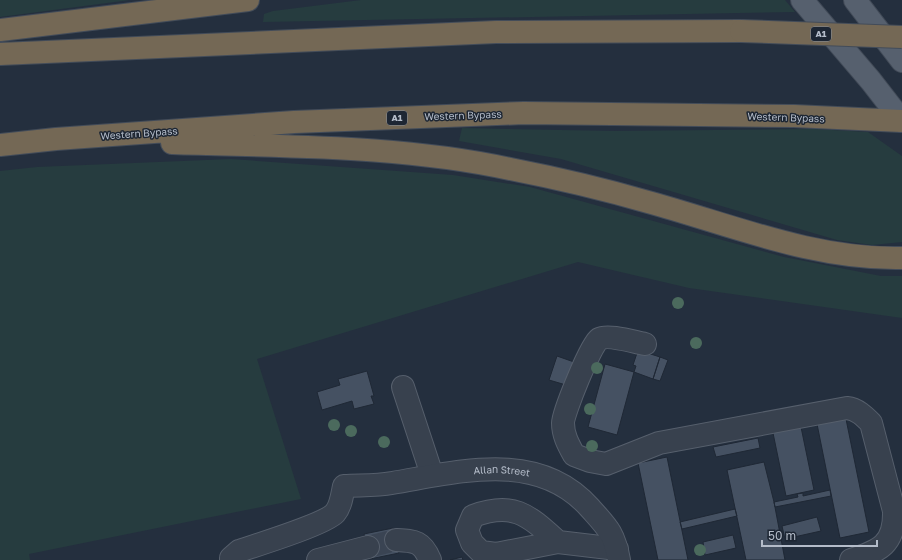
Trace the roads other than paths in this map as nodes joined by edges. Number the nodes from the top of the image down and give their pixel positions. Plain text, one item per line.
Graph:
1 (248, 0) edge
2 (802, 0) edge
3 (855, 0) edge
4 (0, 30) edge
5 (902, 37) edge
6 (0, 54) edge
7 (902, 61) edge
8 (902, 121) edge
9 (56, 139) junction
10 (0, 145) edge
11 (902, 258) edge
12 (645, 344) dead end
13 (404, 387) dead end
14 (432, 475) junction
15 (396, 540) tunnel mouth
16 (558, 542) dead end
17 (368, 547) tunnel mouth
18 (618, 555) edge
19 (231, 560) edge
20 (318, 560) edge
21 (430, 560) edge
22 (851, 560) edge

1 - 4 highway
2 - 8 main road
3 - 7 main road
5 - 6 highway, A1, bridge
8 - 9 highway, Western Bypass / A1
9 - 10 highway, Western Bypass / A1
9 - 11 highway
12 - 22 street
13 - 14 street
14 - 18 street, Allan Street
14 - 19 street, Allan Street
15 - 21 street
16 - 18 street
17 - 20 street

